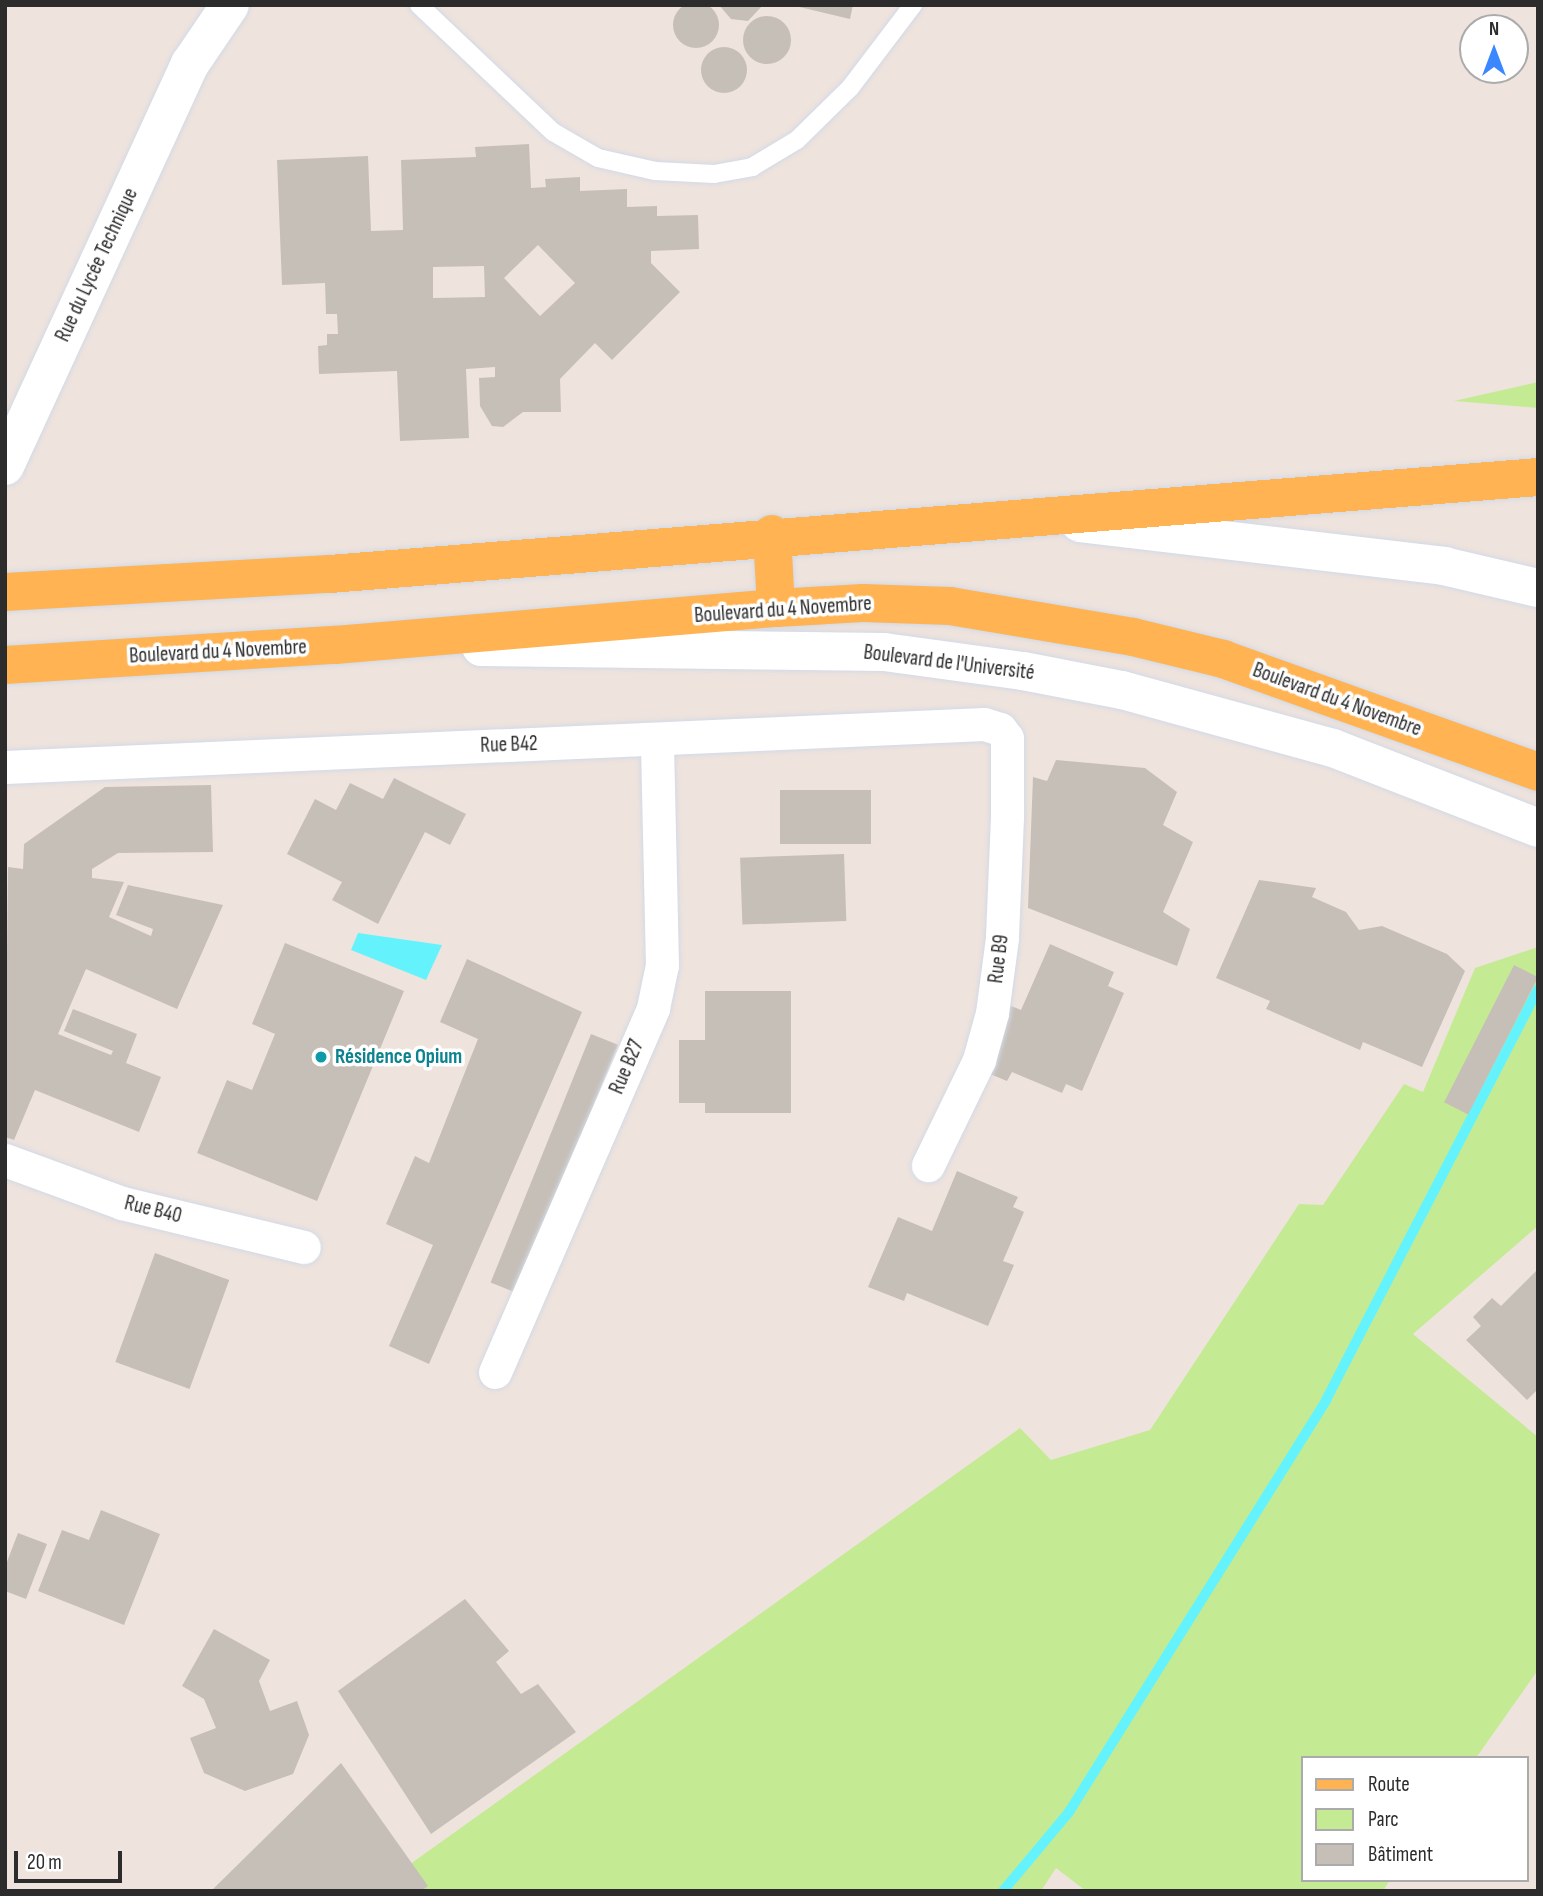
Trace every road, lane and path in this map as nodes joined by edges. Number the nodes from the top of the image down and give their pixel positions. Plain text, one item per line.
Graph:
1 (199, 5) edge
2 (230, 5) edge
3 (419, 5) edge
4 (913, 5) edge
5 (190, 64) junction
6 (5, 466) edge
7 (1538, 477) edge
8 (1016, 515) junction
9 (772, 534) junction
10 (1538, 588) edge
11 (5, 592) edge
12 (776, 608) junction
13 (335, 645) junction
14 (5, 665) edge
15 (1007, 738) joint
16 (657, 740) junction
17 (5, 767) edge
18 (1538, 772) edge
19 (1538, 828) edge
20 (5, 1160) edge
21 (928, 1166) dead end
22 (304, 1247) dead end
23 (495, 1372) dead end

1 - 5 main road
2 - 5 main road
3 - 4 lane
5 - 6 main road, Rue du Lycée Technique
7 - 8 main road
8 - 9 main road
8 - 10 main road
9 - 11 main road
9 - 12 main road
12 - 13 main road, Boulevard du 4 Novembre
12 - 18 main road, Boulevard du 4 Novembre
13 - 14 main road, Boulevard du 4 Novembre
13 - 19 main road, Boulevard de l'Université
15 - 16 street, Rue B42
15 - 21 street, Rue B9
16 - 17 street, Rue B42
16 - 23 street, Rue B27
20 - 22 street, Rue B40

